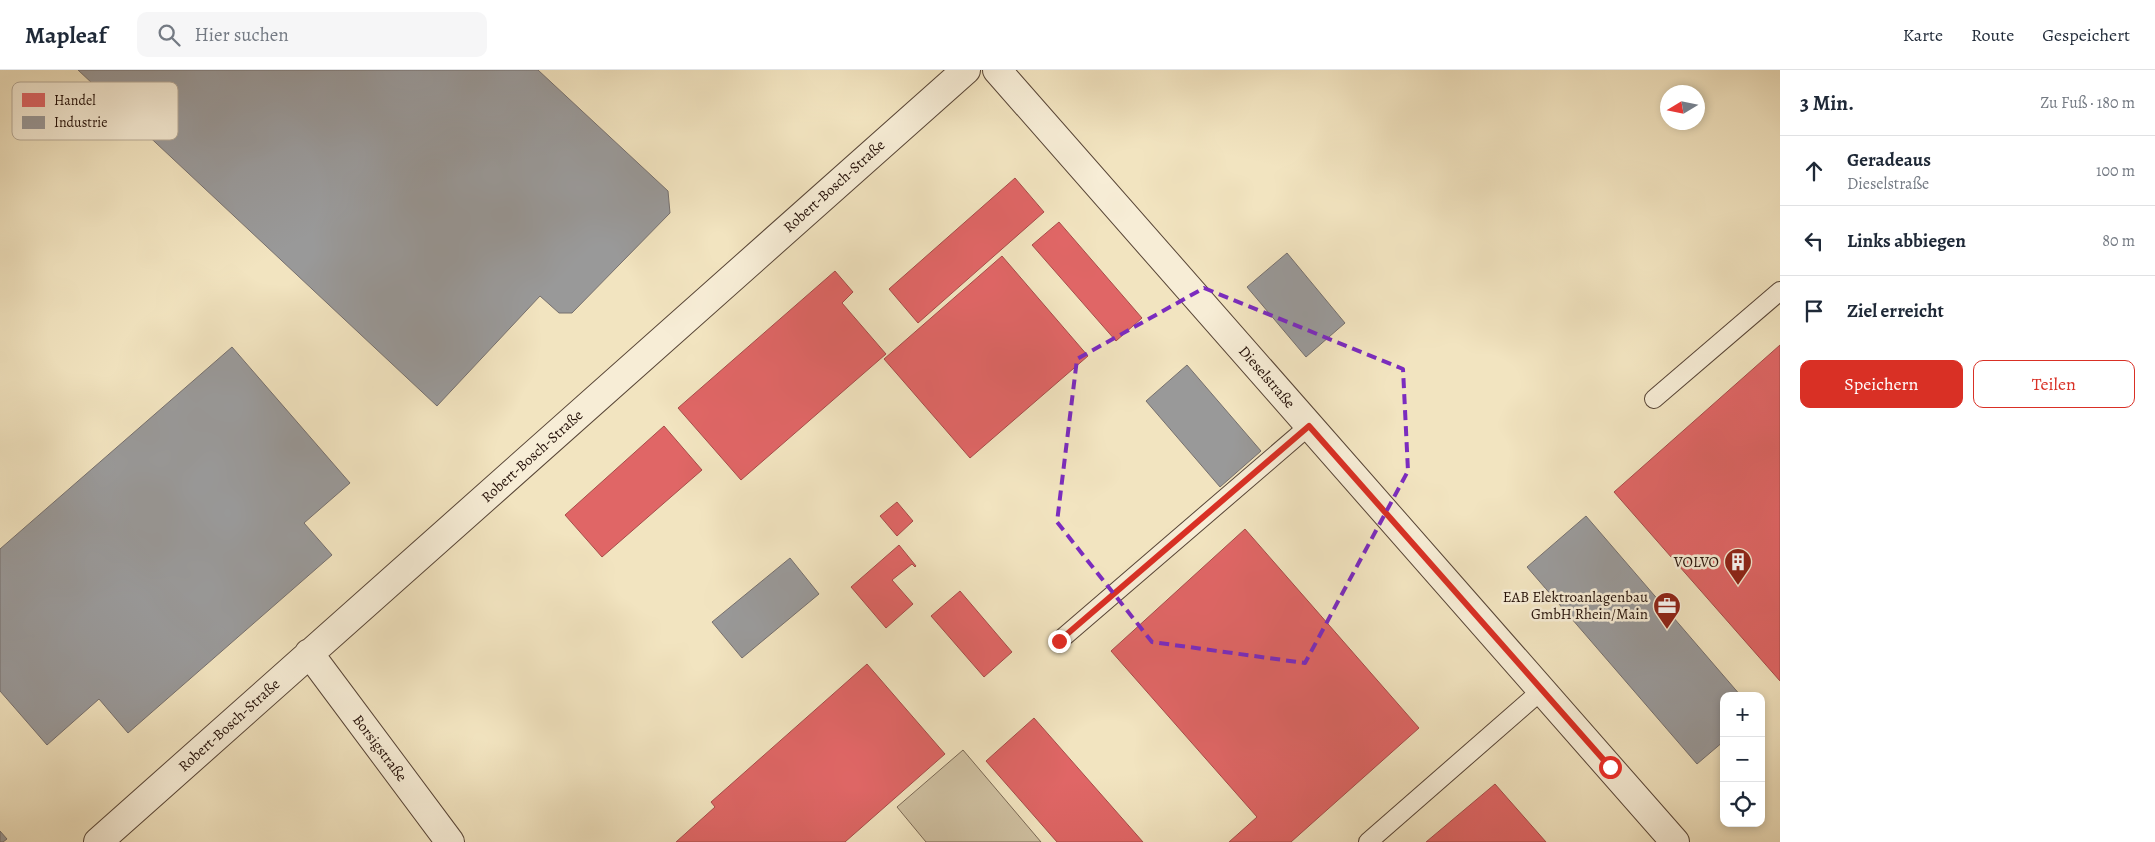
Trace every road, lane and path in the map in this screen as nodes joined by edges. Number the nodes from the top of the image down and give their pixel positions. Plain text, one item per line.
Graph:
1 (966, 70) edge
2 (997, 70) edge
3 (1780, 291) edge
4 (1654, 399) dead end
5 (1309, 426) junction
6 (1059, 641) dead end
7 (310, 653) junction
8 (1542, 690) junction
9 (98, 842) edge
10 (450, 842) edge
11 (1368, 842) edge
12 (1675, 842) edge

1 - 7 street, Robert-Bosch-Straße
2 - 5 street, Dieselstraße
3 - 4 lane
5 - 6 lane
5 - 8 street, Dieselstraße
7 - 9 street, Robert-Bosch-Straße
7 - 10 street, Borsigstraße
8 - 11 lane
8 - 12 street, Dieselstraße

